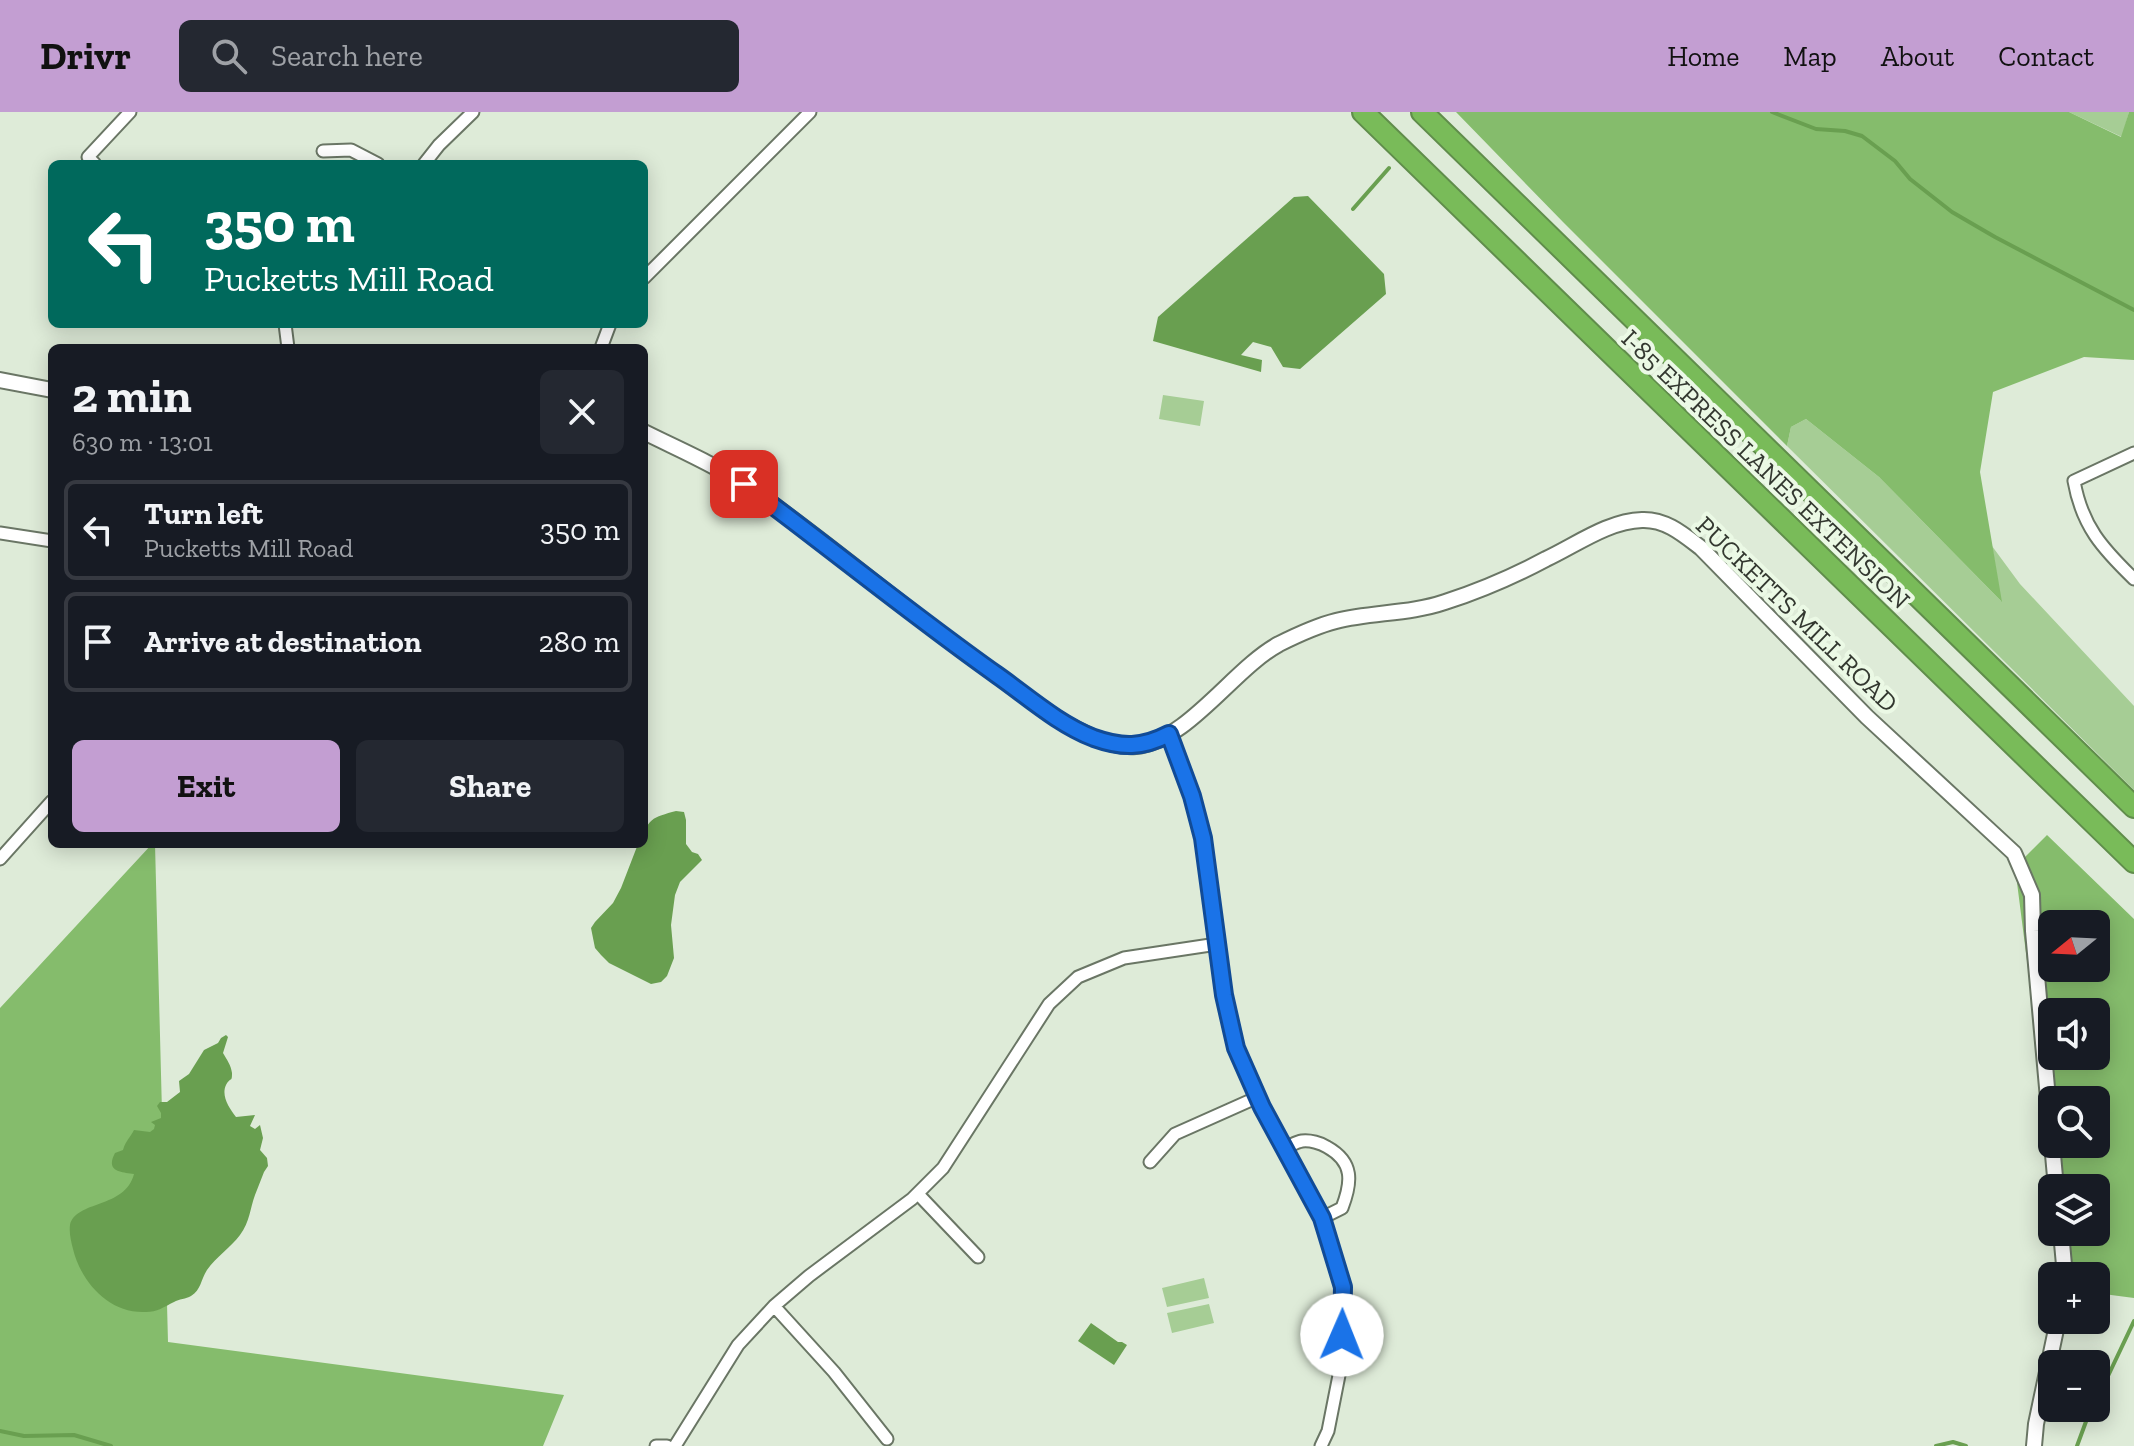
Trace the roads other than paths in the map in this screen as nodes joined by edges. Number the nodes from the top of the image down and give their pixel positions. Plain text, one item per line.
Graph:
1 (130, 112) edge
2 (473, 112) edge
3 (810, 112) edge
4 (1363, 112) edge
5 (1422, 112) edge
6 (323, 151) dead end
7 (91, 160) edge
8 (370, 160) edge
9 (427, 160) edge
10 (648, 274) edge
11 (0, 380) edge
12 (48, 389) edge
13 (648, 434) edge
14 (2134, 453) edge
15 (0, 533) edge
16 (48, 540) edge
17 (2134, 579) edge
18 (1169, 734) junction
19 (48, 805) edge
20 (2134, 807) edge
21 (0, 859) edge
22 (2134, 862) edge
23 (1217, 944) junction
24 (1258, 1097) junction
25 (1284, 1148) junction
26 (1150, 1162) dead end
27 (2055, 1174) edge
28 (918, 1194) junction
29 (1322, 1218) junction
30 (978, 1257) dead end
31 (774, 1306) junction
32 (2055, 1334) edge
33 (887, 1439) dead end
34 (656, 1446) edge
35 (667, 1446) edge
36 (675, 1446) edge
37 (1321, 1446) edge
38 (2034, 1446) edge

1 - 7 street
2 - 9 street
3 - 10 street
4 - 22 highway, I-85 EXPRESS LANES EXTENSION
5 - 20 highway, I-85 EXPRESS LANES EXTENSION
6 - 8 street
11 - 12 street
13 - 18 street, PUCKETTS MILL ROAD
14 - 17 street
15 - 16 street
18 - 23 street
18 - 27 street, PUCKETTS MILL ROAD
19 - 21 street
23 - 24 street
23 - 28 street
24 - 25 street
24 - 26 street
25 - 29 street
25 - 29 street
28 - 30 street
28 - 31 street
29 - 37 street
31 - 33 street
31 - 36 street
32 - 38 street
34 - 35 street

